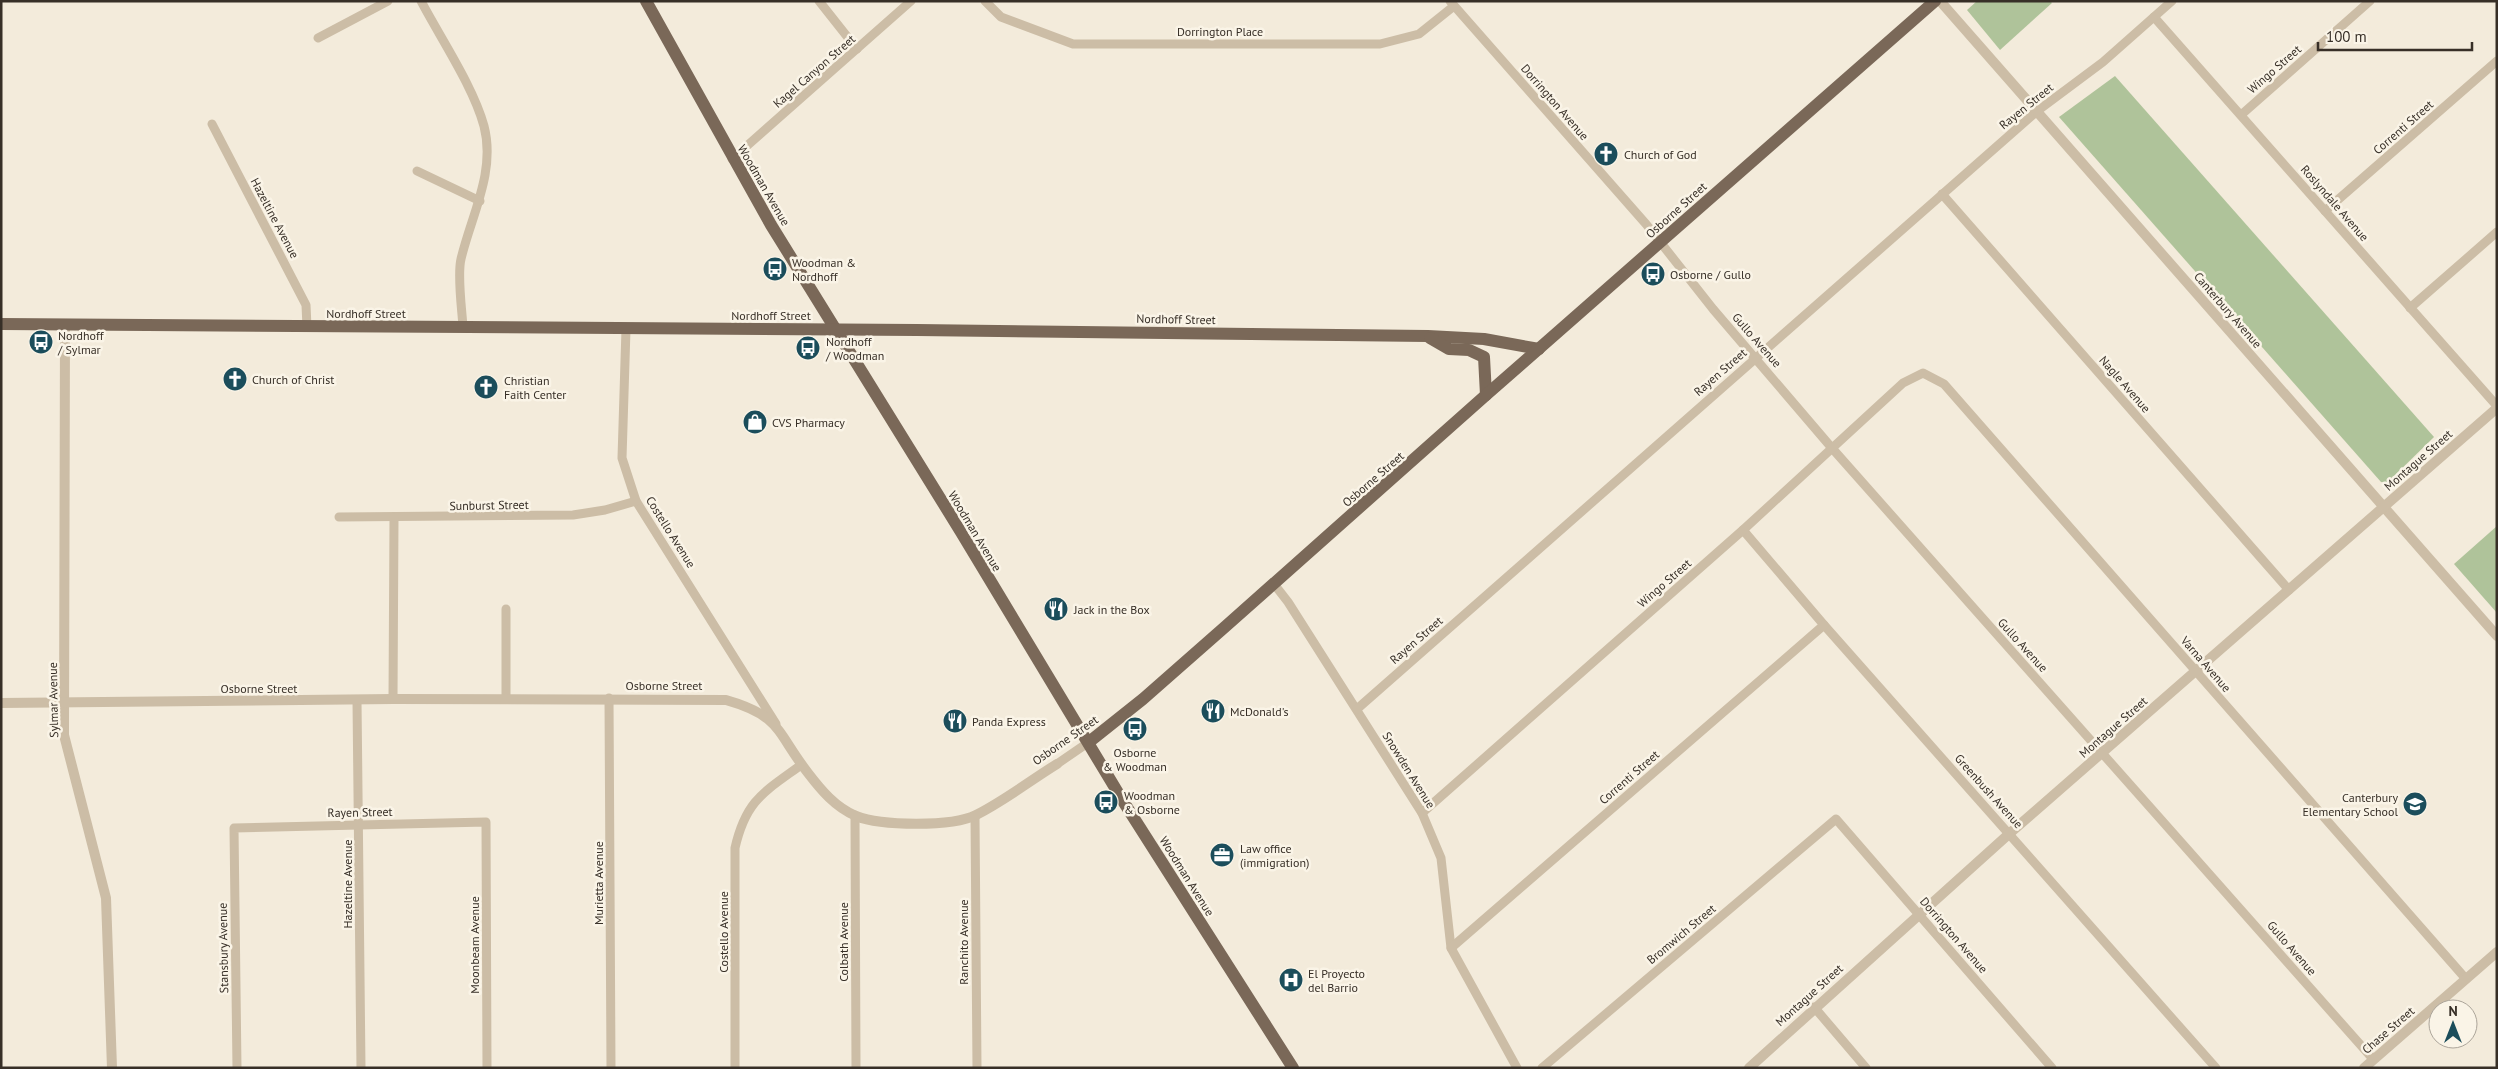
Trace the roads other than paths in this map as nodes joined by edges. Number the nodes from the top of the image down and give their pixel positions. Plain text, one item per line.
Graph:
1 (388, 1) edge
2 (421, 1) edge
3 (646, 1) edge
4 (819, 1) edge
5 (911, 1) edge
6 (985, 1) edge
7 (1935, 1) edge
8 (1940, 1) edge
9 (2172, 1) edge
10 (2370, 1) edge
11 (1452, 4) edge
12 (2154, 17) junction
13 (318, 38) dead end
14 (857, 49) junction
15 (2497, 61) edge
16 (2036, 112) junction
17 (2241, 115) junction
18 (212, 124) dead end
19 (732, 159) junction
20 (417, 171) dead end
21 (1942, 194) junction
22 (480, 201) junction
23 (2325, 211) junction
24 (2497, 232) edge
25 (1661, 242) junction
26 (2410, 308) junction
27 (1, 324) edge
28 (65, 325) junction
29 (307, 327) junction
30 (463, 327) junction
31 (626, 329) junction
32 (837, 330) junction
33 (1428, 336) junction
34 (1539, 349) junction
35 (1756, 358) junction
36 (1923, 373) joint
37 (1486, 394) junction
38 (2497, 407) edge
39 (1832, 447) junction
40 (636, 501) junction
41 (2382, 507) junction
42 (339, 518) dead end
43 (394, 518) junction
44 (1743, 530) junction
45 (1274, 584) junction
46 (2288, 590) junction
47 (506, 609) dead end
48 (1824, 624) junction
49 (2497, 636) edge
50 (2196, 672) junction
51 (609, 698) junction
52 (393, 699) junction
53 (506, 699) junction
54 (357, 701) junction
55 (64, 702) junction
56 (1, 703) edge
57 (1357, 709) junction
58 (776, 724) junction
59 (1089, 742) junction
60 (2102, 753) junction
61 (1057, 764) joint
62 (801, 765) junction
63 (1422, 813) junction
64 (855, 815) junction
65 (975, 816) junction
66 (1836, 819) joint
67 (486, 822) joint
68 (360, 824) junction
69 (234, 828) joint
70 (2010, 833) junction
71 (1919, 914) junction
72 (1451, 948) junction
73 (2497, 952) edge
74 (2466, 979) junction
75 (1814, 1008) junction
76 (2373, 1059) junction
77 (112, 1068) edge
78 (237, 1068) edge
79 (361, 1068) edge
80 (486, 1068) edge
81 (611, 1068) edge
82 (734, 1068) edge
83 (856, 1068) edge
84 (977, 1068) edge
85 (1293, 1068) edge
86 (1518, 1068) edge
87 (1542, 1068) edge
88 (1749, 1068) edge
89 (1866, 1068) edge
90 (2052, 1068) edge
91 (2216, 1068) edge
92 (2364, 1068) edge

1 - 13 street
2 - 22 street
3 - 19 main road, Woodman Avenue
4 - 14 street
5 - 14 street, Kagel Canyon Street
6 - 11 street, Dorrington Place
7 - 25 main road, Osborne Street
8 - 16 street, Canterbury Avenue
9 - 12 street, Rayen Street
10 - 17 street, Wingo Street
11 - 25 street, Dorrington Avenue
12 - 16 street, Rayen Street
12 - 17 street, Roslyndale Avenue
14 - 19 street, Kagel Canyon Street
15 - 23 street, Correnti Street
16 - 21 street, Rayen Street
16 - 41 street, Canterbury Avenue
17 - 23 street, Roslyndale Avenue
18 - 29 street, Hazeltine Avenue
19 - 32 main road, Woodman Avenue
20 - 22 street
21 - 35 street, Rayen Street
21 - 46 street, Nagle Avenue
22 - 30 street
23 - 26 street, Roslyndale Avenue
24 - 26 street
25 - 34 main road, Osborne Street
25 - 35 street, Gullo Avenue
26 - 38 street, Roslyndale Avenue
27 - 28 main road, Nordhoff Street
28 - 29 main road, Nordhoff Street
28 - 55 street, Sylmar Avenue
29 - 30 main road, Nordhoff Street
30 - 31 main road, Nordhoff Street
31 - 32 main road, Nordhoff Street
31 - 40 street, Costello Avenue
32 - 33 main road, Nordhoff Street
32 - 59 main road, Woodman Avenue
33 - 34 main road, Nordhoff Street
33 - 37 main road
34 - 37 main road, Osborne Street
35 - 39 street, Gullo Avenue
35 - 57 street, Rayen Street
36 - 39 street, Wingo Street
36 - 50 street, Varna Avenue
37 - 45 main road, Osborne Street
38 - 41 street, Montague Street
39 - 44 street, Wingo Street
39 - 60 street, Gullo Avenue
40 - 43 street, Sunburst Street
40 - 58 street, Costello Avenue
41 - 46 street, Montague Street
41 - 49 street, Canterbury Avenue
42 - 43 street, Sunburst Street
43 - 52 street
44 - 48 street, Greenbush Avenue
44 - 63 street, Wingo Street
45 - 57 street, Snowden Avenue
45 - 59 main road, Osborne Street
46 - 50 street, Montague Street
47 - 53 street
48 - 70 street, Greenbush Avenue
48 - 72 street, Correnti Street
50 - 60 street, Montague Street
50 - 74 street, Varna Avenue
51 - 53 street, Osborne Street
51 - 58 street, Osborne Street
51 - 81 street, Murietta Avenue
52 - 53 street, Osborne Street
52 - 54 street, Osborne Street
54 - 55 street, Osborne Street
54 - 68 street, Hazeltine Avenue
55 - 56 street, Osborne Street
55 - 77 street, Sylmar Avenue
57 - 63 street, Snowden Avenue
58 - 62 street, Osborne Street
59 - 61 street, Osborne Street
59 - 85 main road, Woodman Avenue
60 - 70 street, Montague Street
60 - 76 street, Gullo Avenue
61 - 65 street, Osborne Street
62 - 64 street, Osborne Street
62 - 82 street, Costello Avenue
63 - 72 street, Snowden Avenue
64 - 65 street, Osborne Street
64 - 83 street, Colbath Avenue
65 - 84 street, Ranchito Avenue
66 - 71 street, Dorrington Avenue
66 - 87 street, Bromwich Street
67 - 68 street, Rayen Street
67 - 80 street, Moonbeam Avenue
68 - 69 street, Rayen Street
68 - 79 street, Hazeltine Avenue
69 - 78 street, Stansbury Avenue
70 - 71 street, Montague Street
70 - 91 street, Greenbush Avenue
71 - 75 street, Montague Street
71 - 90 street, Dorrington Avenue
72 - 86 street, Snowden Avenue
73 - 74 street, Chase Street
74 - 76 street, Chase Street
75 - 88 street, Montague Street
75 - 89 street
76 - 92 street, Chase Street

